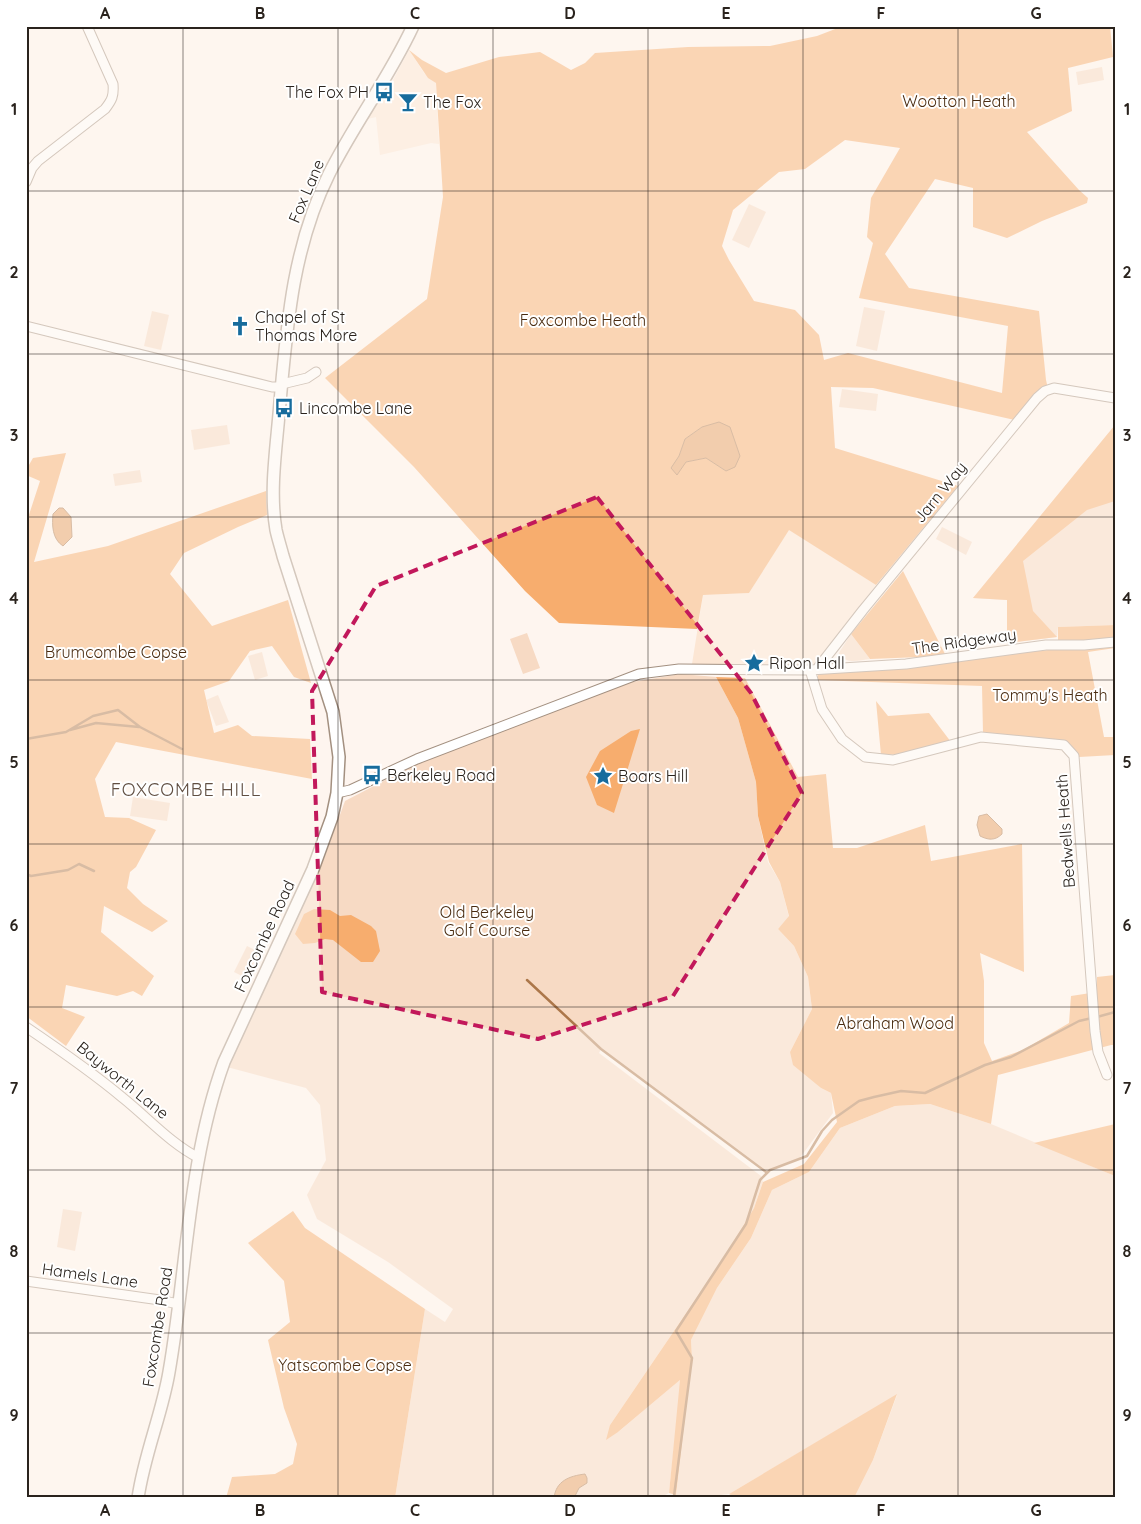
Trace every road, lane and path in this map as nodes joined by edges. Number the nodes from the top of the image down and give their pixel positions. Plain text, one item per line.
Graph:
1 (87, 26) edge
2 (413, 26) edge
3 (26, 182) edge
4 (26, 326) edge
5 (316, 372) dead end
6 (281, 386) junction
7 (1115, 398) edge
8 (1115, 642) edge
9 (813, 670) junction
10 (338, 793) junction
11 (26, 1027) edge
12 (1106, 1075) dead end
13 (199, 1158) junction
14 (26, 1281) edge
15 (178, 1304) junction
16 (138, 1498) edge

1 - 3 street
2 - 6 street, Fox Lane
4 - 6 street
5 - 6 street
6 - 10 street, Foxcombe Road
7 - 9 street, Jarn Way
8 - 9 street, The Ridgeway
9 - 10 street
9 - 12 street, Bedwells Heath
10 - 13 street, Foxcombe Road
11 - 13 street, Bayworth Lane
13 - 15 street, Foxcombe Road
14 - 15 street, Hamels Lane
15 - 16 street, Foxcombe Road

